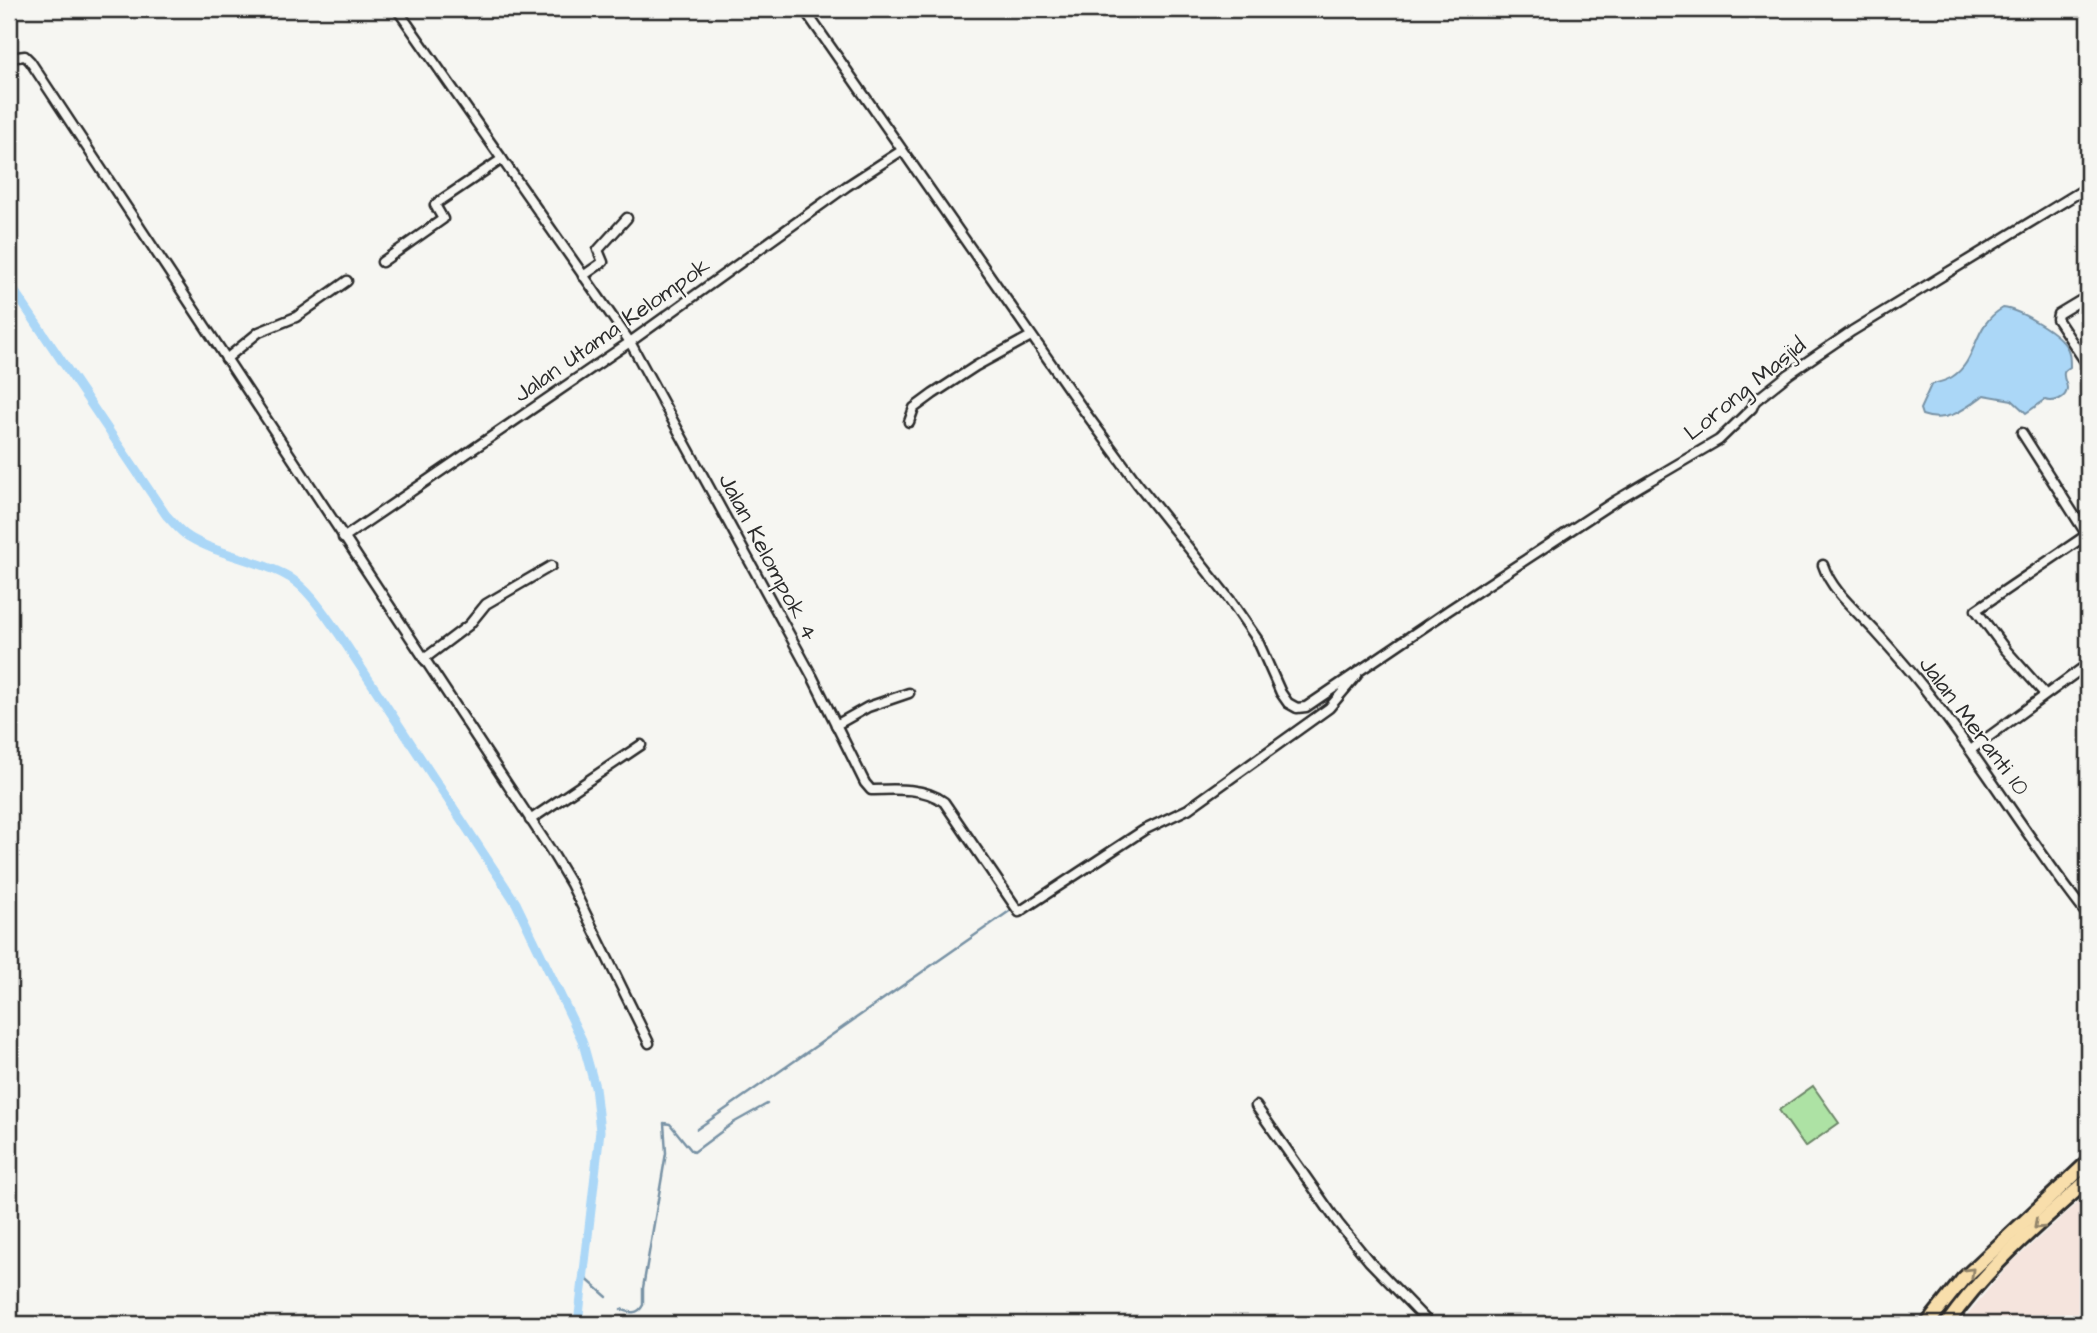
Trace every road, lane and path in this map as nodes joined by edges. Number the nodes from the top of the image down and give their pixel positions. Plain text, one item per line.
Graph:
1 (397, 9) edge
2 (804, 9) edge
3 (9, 58) edge
4 (901, 151) junction
5 (502, 159) junction
6 (2087, 191) edge
7 (627, 218) dead end
8 (382, 262) dead end
9 (583, 276) junction
10 (347, 281) dead end
11 (2088, 296) edge
12 (1031, 336) junction
13 (630, 342) junction
14 (226, 359) junction
15 (2088, 366) edge
16 (909, 422) dead end
17 (2022, 433) dead end
18 (2088, 534) edge
19 (343, 538) junction
20 (1823, 565) dead end
21 (551, 566) dead end
22 (424, 659) junction
23 (2087, 667) edge
24 (1358, 673) junction
25 (909, 693) dead end
26 (2045, 694) junction
27 (836, 725) junction
28 (640, 745) dead end
29 (1972, 749) junction
30 (530, 820) junction
31 (2088, 916) edge
32 (649, 1042) dead end
33 (1256, 1106) dead end
34 (2088, 1162) edge
35 (2088, 1180) edge
36 (1430, 1324) edge
37 (1927, 1324) edge
38 (1947, 1324) edge

1 - 5 street, Jalan Kelompok 4
2 - 4 street
3 - 14 street
4 - 12 street
4 - 13 street, Jalan Utama Kelompok
5 - 8 street
5 - 9 street, Jalan Kelompok 4
6 - 24 street, Lorong Masjid
7 - 9 street
9 - 13 street, Jalan Kelompok 4
10 - 14 street
11 - 15 street
12 - 16 street
12 - 24 street
13 - 19 street, Jalan Utama Kelompok
13 - 27 street, Jalan Kelompok 4
14 - 19 street
17 - 18 street
18 - 26 street
19 - 22 street
20 - 29 street, Jalan Meranti 10
21 - 22 street
22 - 30 street
23 - 26 street
24 - 27 street, Jalan Kelompok 4
25 - 27 street
26 - 29 street
28 - 30 street
29 - 31 street, Jalan Meranti 10
30 - 32 street
33 - 36 street
37 -> 34 main road
35 -> 38 main road

